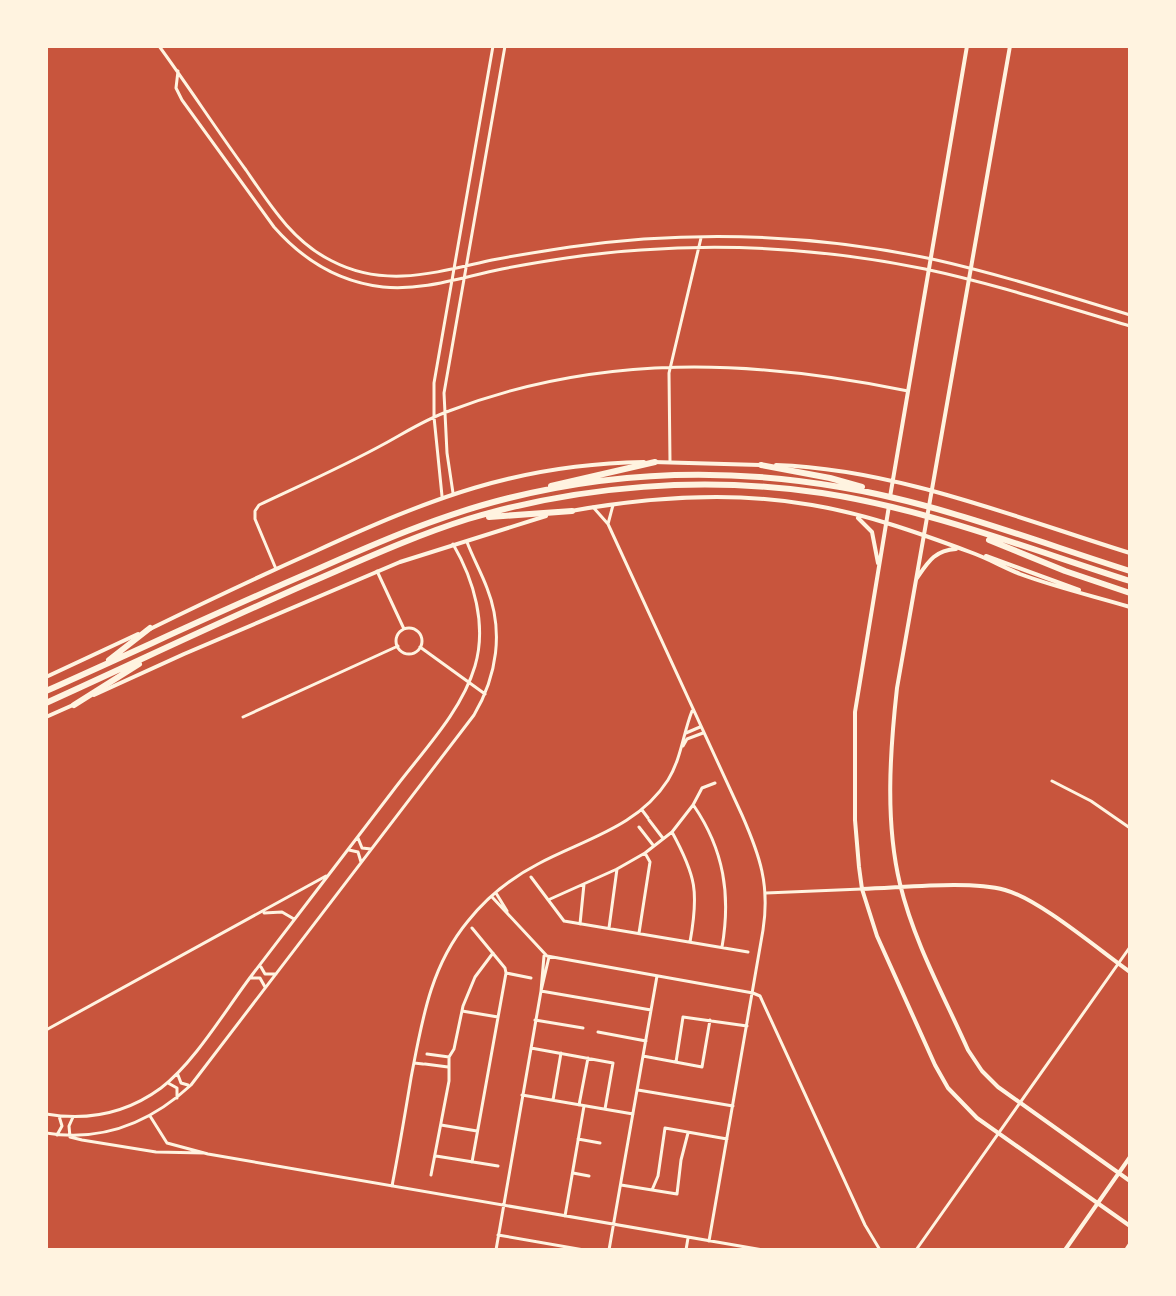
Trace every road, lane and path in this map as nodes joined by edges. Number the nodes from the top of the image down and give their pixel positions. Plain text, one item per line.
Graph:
1 (159, 46) edge
2 (493, 46) edge
3 (505, 46) edge
4 (967, 46) edge
5 (1010, 46) edge
6 (178, 71) junction
7 (282, 220) junction
8 (274, 227) junction
9 (701, 237) junction
10 (701, 247) junction
11 (931, 259) junction
12 (465, 266) junction
13 (454, 269) junction
14 (971, 269) junction
15 (929, 270) junction
16 (463, 278) junction
17 (968, 279) junction
18 (451, 281) junction
19 (1130, 315) edge
20 (1130, 326) edge
21 (670, 366) junction
22 (908, 391) junction
23 (444, 412) junction
24 (434, 417) junction
25 (655, 462) junction
26 (670, 462) junction
27 (761, 465) junction
28 (892, 482) junction
29 (541, 491) junction
30 (931, 492) junction
31 (453, 493) junction
32 (880, 494) junction
33 (442, 496) junction
34 (613, 504) junction
35 (593, 507) junction
36 (572, 511) junction
37 (853, 514) junction
38 (466, 520) junction
39 (887, 523) junction
40 (608, 524) junction
41 (971, 531) junction
42 (923, 536) junction
43 (466, 540) junction
44 (453, 544) junction
45 (962, 549) junction
46 (1130, 553) edge
47 (276, 569) junction
48 (377, 571) junction
49 (878, 571) junction
50 (1130, 571) edge
51 (916, 580) junction
52 (1130, 581) edge
53 (1130, 593) edge
54 (1130, 607) edge
55 (150, 628) junction
56 (404, 629) junction
57 (398, 646) junction
58 (420, 647) junction
59 (152, 655) junction
60 (98, 668) junction
61 (46, 677) edge
62 (468, 684) junction
63 (46, 691) edge
64 (485, 694) junction
65 (46, 703) edge
66 (74, 705) junction
67 (693, 710) junction
68 (46, 717) edge
69 (243, 717) dead end
70 (700, 727) junction
71 (703, 732) junction
72 (683, 734) junction
73 (681, 749) junction
74 (1052, 781) dead end
75 (715, 783) dead end
76 (693, 805) junction
77 (642, 810) junction
78 (632, 818) junction
79 (1130, 828) edge
80 (672, 832) junction
81 (359, 835) junction
82 (662, 837) junction
83 (653, 845) junction
84 (373, 848) junction
85 (347, 851) junction
86 (645, 853) junction
87 (361, 862) junction
88 (617, 869) junction
89 (329, 874) junction
90 (531, 877) dead end
91 (584, 883) junction
92 (901, 888) junction
93 (862, 889) junction
94 (766, 893) junction
95 (494, 895) junction
96 (548, 900) junction
97 (260, 913) junction
98 (296, 920) junction
99 (580, 924) junction
100 (472, 928) dead end
101 (609, 928) junction
102 (639, 933) junction
103 (690, 942) junction
104 (722, 947) junction
105 (1130, 947) edge
106 (748, 952) dead end
107 (493, 953) junction
108 (547, 956) junction
109 (262, 963) junction
110 (1119, 963) junction
111 (1130, 972) edge
112 (278, 973) junction
113 (506, 973) junction
114 (657, 976) junction
115 (531, 978) dead end
116 (250, 979) junction
117 (264, 991) junction
118 (541, 991) junction
119 (753, 993) junction
120 (651, 1010) junction
121 (462, 1011) junction
122 (498, 1017) junction
123 (535, 1020) junction
124 (710, 1020) junction
125 (747, 1026) junction
126 (583, 1028) dead end
127 (46, 1030) edge
128 (598, 1032) dead end
129 (646, 1041) junction
130 (531, 1048) junction
131 (416, 1052) junction
132 (561, 1053) junction
133 (643, 1056) junction
134 (449, 1057) junction
135 (588, 1058) junction
136 (676, 1062) junction
137 (414, 1063) junction
138 (448, 1067) junction
139 (178, 1071) junction
140 (166, 1083) junction
141 (191, 1085) junction
142 (637, 1089) junction
143 (522, 1095) junction
144 (177, 1098) junction
145 (553, 1100) junction
146 (1020, 1103) junction
147 (582, 1105) junction
148 (733, 1106) junction
149 (605, 1109) junction
150 (46, 1114) edge
151 (633, 1114) junction
152 (59, 1116) junction
153 (150, 1116) junction
154 (73, 1117) junction
155 (441, 1125) junction
156 (478, 1131) junction
157 (46, 1133) edge
158 (688, 1133) junction
159 (999, 1134) junction
160 (57, 1135) junction
161 (70, 1137) junction
162 (578, 1139) junction
163 (727, 1139) junction
164 (600, 1143) dead end
165 (208, 1154) junction
166 (436, 1156) junction
167 (1130, 1157) edge
168 (472, 1162) junction
169 (498, 1166) dead end
170 (572, 1173) junction
171 (1119, 1173) junction
172 (431, 1175) dead end
173 (589, 1176) dead end
174 (1130, 1181) edge
175 (620, 1185) junction
176 (392, 1186) junction
177 (652, 1190) junction
178 (1097, 1204) junction
179 (503, 1205) junction
180 (565, 1216) junction
181 (613, 1224) junction
182 (1130, 1226) edge
183 (498, 1235) junction
184 (688, 1237) junction
185 (709, 1241) junction
186 (1130, 1244) edge
187 (496, 1250) edge
188 (584, 1250) edge
189 (609, 1250) edge
190 (686, 1250) edge
191 (763, 1250) edge
192 (880, 1250) edge
193 (916, 1250) edge
194 (1065, 1250) edge
195 (1126, 1250) edge

1 - 6 street
2 - 13 street
3 - 12 street
4 - 11 street
5 - 14 street
6 - 7 street
6 - 8 street
7 - 8 street
7 - 13 street
8 - 18 street
9 - 10 street
9 - 11 street
9 - 12 street
10 - 15 street
10 - 16 street
10 - 21 street
11 - 14 street
11 - 15 street
12 - 13 street
12 - 16 street
13 - 18 street
14 - 17 street
14 - 19 street
15 - 17 street
15 - 22 street
16 - 18 street
16 - 23 street
17 - 20 street
17 - 30 street
18 - 24 street
21 - 22 street
21 - 23 street
21 - 26 street
22 - 28 street
23 - 24 street
23 - 31 street
24 - 33 street
24 - 47 street
25 - 26 street
25 - 29 highway
25 - 31 street
26 - 27 street
27 - 28 street
27 - 32 highway
28 - 30 street
28 - 39 street
29 - 32 highway
29 - 60 highway
30 - 42 street
30 - 46 street
31 - 33 street
32 - 50 highway
33 - 47 street
34 - 35 street
34 - 37 street
34 - 40 street
35 - 36 street
35 - 40 street
36 - 38 highway
36 - 43 street
37 - 39 street
37 - 49 street
38 - 41 highway
38 - 59 highway
39 - 42 street
39 - 49 street
40 - 67 street
41 - 52 highway
41 - 53 highway
42 - 45 street
42 - 51 street
43 - 44 street
43 - 64 street
44 - 48 street
44 - 62 street
45 - 51 street
45 - 54 street
47 - 55 street
48 - 56 street
48 - 66 street
49 - 93 street
51 - 92 street
55 - 60 highway
55 - 61 street
56 - 57 street
56 - 58 street
57 - 58 street
57 - 69 street
58 - 62 street
59 - 65 highway
59 - 66 highway
60 - 63 highway
62 - 64 street
62 - 81 street
64 - 84 street
66 - 68 street
67 - 70 street
67 - 72 street
70 - 71 street
70 - 72 street
71 - 73 street
71 - 94 street
72 - 73 street
73 - 77 street
74 - 79 street
75 - 76 street
76 - 80 street
76 - 104 street
77 - 78 street
77 - 82 street
78 - 83 street
78 - 95 street
80 - 82 street
80 - 103 street
81 - 84 street
81 - 85 street
82 - 83 street
83 - 86 street
84 - 87 street
85 - 87 street
85 - 89 street
86 - 88 street
86 - 102 street
87 - 112 street
88 - 91 street
88 - 101 street
89 - 97 street
89 - 98 street
90 - 96 street
91 - 96 street
91 - 99 street
92 - 93 street
92 - 110 street
92 - 146 street
93 - 94 street
93 - 159 street
94 - 119 street
95 - 108 street
95 - 131 street
96 - 99 street
97 - 98 street
97 - 127 street
98 - 109 street
99 - 101 street
100 - 107 street
101 - 102 street
102 - 103 street
103 - 104 street
104 - 106 street
105 - 110 street
107 - 113 street
107 - 121 street
108 - 114 street
108 - 118 street
109 - 112 street
109 - 116 street
110 - 111 street
110 - 146 street
112 - 117 street
113 - 115 street
113 - 122 street
114 - 119 street
114 - 120 street
116 - 117 street
116 - 139 street
117 - 141 street
118 - 120 street
118 - 123 street
119 - 125 street
119 - 192 street
120 - 129 street
121 - 122 street
121 - 134 street
122 - 156 street
123 - 126 street
123 - 130 street
124 - 125 street
124 - 136 street
124 - 136 street
125 - 148 street
128 - 129 street
129 - 133 street
130 - 132 street
130 - 143 street
131 - 134 street
131 - 137 street
132 - 135 street
132 - 145 street
133 - 136 street
133 - 142 street
134 - 138 street
135 - 147 street
135 - 149 street
137 - 138 street
137 - 176 street
138 - 155 street
139 - 140 street
139 - 141 street
140 - 144 street
140 - 154 street
141 - 144 street
142 - 148 street
142 - 151 street
143 - 145 street
143 - 179 street
144 - 153 street
145 - 147 street
146 - 159 street
146 - 171 street
147 - 149 street
147 - 162 street
148 - 163 street
149 - 151 street
150 - 152 street
151 - 175 street
152 - 154 street
152 - 160 street
153 - 161 street
153 - 165 street
154 - 161 street
155 - 156 street
155 - 166 street
156 - 168 street
157 - 160 street
158 - 163 street
158 - 177 street
158 - 177 street
159 - 178 street
159 - 193 street
160 - 161 street
161 - 165 street
162 - 164 street
162 - 170 street
163 - 185 street
165 - 176 street
166 - 168 street
166 - 172 street
167 - 171 street
168 - 169 street
170 - 173 street
170 - 180 street
171 - 174 street
171 - 178 street
175 - 177 street
175 - 181 street
176 - 179 street
178 - 182 street
178 - 194 street
179 - 180 street
179 - 183 street
180 - 181 street
181 - 184 street
181 - 189 street
183 - 187 street
183 - 188 street
184 - 185 street
184 - 190 street
185 - 191 street
186 - 195 street

